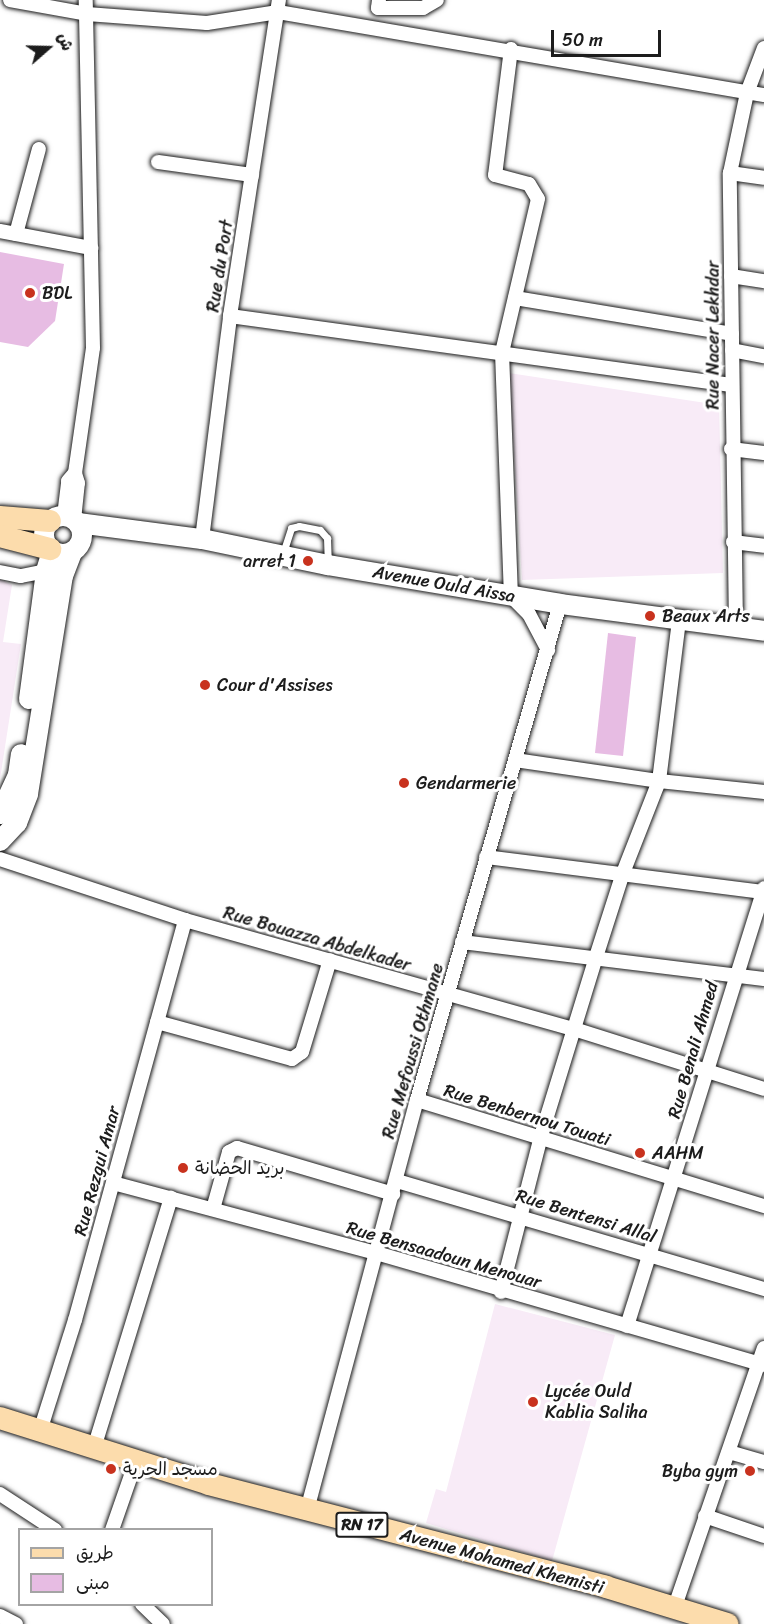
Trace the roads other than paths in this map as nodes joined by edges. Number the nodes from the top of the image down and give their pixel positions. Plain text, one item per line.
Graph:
1 (10, 0) edge
2 (379, 0) edge
3 (437, 0) edge
4 (278, 6) edge
5 (87, 7) edge
6 (764, 48) edge
7 (511, 49) junction
8 (747, 93) junction
9 (764, 95) edge
10 (39, 148) dead end
11 (158, 162) dead end
12 (730, 172) junction
13 (252, 175) junction
14 (764, 178) edge
15 (0, 231) edge
16 (16, 234) junction
17 (92, 248) junction
18 (731, 276) junction
19 (764, 281) edge
20 (515, 298) junction
21 (230, 316) junction
22 (732, 334) junction
23 (732, 350) junction
24 (502, 352) junction
25 (764, 356) edge
26 (731, 385) junction
27 (731, 449) junction
28 (764, 453) edge
29 (0, 517) edge
30 (66, 520) junction
31 (125, 531) junction
32 (0, 536) edge
33 (202, 539) junction
34 (733, 542) junction
35 (764, 546) edge
36 (64, 549) junction
37 (282, 555) junction
38 (328, 565) junction
39 (46, 571) junction
40 (0, 572) edge
41 (511, 596) junction
42 (560, 604) junction
43 (679, 620) junction
44 (736, 627) junction
45 (764, 631) edge
46 (548, 650) junction
47 (515, 759) junction
48 (659, 781) junction
49 (764, 792) edge
50 (6, 818) edge
51 (1, 857) edge
52 (486, 857) junction
53 (623, 873) junction
54 (764, 891) edge
55 (185, 920) junction
56 (462, 942) junction
57 (596, 957) junction
58 (330, 960) junction
59 (735, 975) junction
60 (764, 979) edge
61 (448, 994) junction
62 (157, 1022) junction
63 (574, 1029) junction
64 (704, 1070) junction
65 (764, 1089) edge
66 (417, 1100) junction
67 (541, 1136) junction
68 (675, 1181) junction
69 (112, 1183) junction
70 (395, 1187) junction
71 (171, 1198) junction
72 (764, 1206) edge
73 (213, 1209) junction
74 (523, 1216) junction
75 (376, 1253) junction
76 (652, 1254) junction
77 (764, 1288) edge
78 (501, 1292) junction
79 (627, 1326) junction
80 (764, 1348) edge
81 (761, 1365) edge
82 (0, 1418) edge
83 (40, 1431) junction
84 (94, 1448) junction
85 (729, 1452) junction
86 (136, 1461) junction
87 (764, 1462) edge
88 (0, 1494) edge
89 (307, 1510) junction
90 (705, 1516) junction
91 (52, 1528) edge
92 (113, 1528) edge
93 (764, 1536) edge
94 (143, 1606) edge
95 (674, 1609) junction
96 (0, 1616) edge
97 (16, 1624) edge
98 (163, 1624) edge
99 (727, 1624) edge

1 - 5 street
2 - 3 street
4 - 5 street
4 - 7 street
4 - 13 street, Rue du Port
5 - 17 street
6 - 8 street, Rue Nacer Lekhdar
7 - 8 street
7 - 20 street
8 - 9 street
8 - 12 street, Rue Nacer Lekhdar
10 - 16 street
11 - 13 street
12 - 14 street
12 - 18 street, Rue Nacer Lekhdar
13 - 21 street, Rue du Port
15 - 16 street
16 - 17 street
17 - 30 street
18 - 19 street
18 - 22 street, Rue Nacer Lekhdar
20 - 22 street
20 - 24 street
21 - 24 street
21 - 33 street, Rue du Port
22 - 23 street, Rue Nacer Lekhdar
23 - 25 street
23 - 26 street, Rue Nacer Lekhdar
24 - 26 street
24 - 41 street
26 - 27 street, Rue Nacer Lekhdar
27 - 28 street
27 - 34 street, Rue Nacer Lekhdar
29 - 30 main road
30 - 31 main road, Avenue Ould Aissa
30 - 36 main road
30 - 36 main road
31 - 33 main road, Avenue Ould Aissa
31 - 36 main road
32 - 36 main road
33 - 37 main road, Avenue Ould Aissa
34 - 35 street
34 - 44 street, Rue Nacer Lekhdar
36 - 39 main road
36 - 50 main road
37 - 38 main road, Avenue Ould Aissa
37 - 38 lane
38 - 41 main road, Avenue Ould Aissa
39 - 40 street
39 - 50 main road
41 - 42 main road, Avenue Ould Aissa
41 - 46 street
42 - 43 main road, Avenue Ould Aissa
42 - 46 street, Rue Mefoussi Othmane
43 - 44 main road, Avenue Ould Aissa
43 - 48 street
44 - 45 main road, Avenue Ould Aissa
46 - 47 street, Rue Mefoussi Othmane
47 - 48 street
47 - 52 street, Rue Mefoussi Othmane
48 - 49 street
48 - 53 street
50 - 51 main road
51 - 55 street, Rue Bouazza Abdelkader
52 - 53 street
52 - 56 street, Rue Mefoussi Othmane
53 - 54 street
53 - 57 street
54 - 59 street, Rue Benali Ahmed
55 - 58 street, Rue Bouazza Abdelkader
55 - 62 street, Rue Rezgui Amar
56 - 57 street
56 - 61 street, Rue Mefoussi Othmane
57 - 59 street
57 - 63 street
58 - 61 street, Rue Bouazza Abdelkader
58 - 62 street
59 - 60 street
59 - 64 street, Rue Benali Ahmed
61 - 63 street, Rue Bouazza Abdelkader
61 - 66 street, Rue Mefoussi Othmane
62 - 69 street, Rue Rezgui Amar
63 - 64 street, Rue Bouazza Abdelkader
63 - 67 street
64 - 65 street, Rue Bouazza Abdelkader
64 - 68 street, Rue Benali Ahmed
66 - 67 street, Rue Benbernou Touati
66 - 70 street, Rue Mefoussi Othmane
67 - 68 street, Rue Benbernou Touati
67 - 74 street
68 - 72 street, Rue Benbernou Touati
68 - 76 street, Rue Benali Ahmed
69 - 71 street, Rue Bensaadoun Menouar
69 - 83 street, Rue Rezgui Amar
70 - 73 street, Rue Bentensi Allal
70 - 74 street, Rue Bentensi Allal
70 - 75 street, Rue Mefoussi Othmane
71 - 73 street, Rue Bensaadoun Menouar
71 - 84 street
73 - 75 street, Rue Bensaadoun Menouar
74 - 76 street, Rue Bentensi Allal
74 - 78 street
75 - 78 street, Rue Bensaadoun Menouar
75 - 89 street, Rue Mefoussi Othmane
76 - 77 street, Rue Bentensi Allal
76 - 79 street, Rue Benali Ahmed
78 - 79 street, Rue Bensaadoun Menouar
79 - 81 street, Rue Bensaadoun Menouar
80 - 81 street
81 - 85 street
82 - 83 main road, Avenue Mohamed Khemisti / RN 17
83 - 84 main road, Avenue Mohamed Khemisti / RN 17
84 - 86 main road, Avenue Mohamed Khemisti / RN 17
85 - 87 street
85 - 90 street
86 - 89 main road, Avenue Mohamed Khemisti / RN 17
86 - 92 street
88 - 91 street
89 - 95 main road, Avenue Mohamed Khemisti / RN 17
90 - 93 street
90 - 95 street
94 - 98 street
95 - 99 main road, Avenue Mohamed Khemisti / RN 17
96 - 97 street

